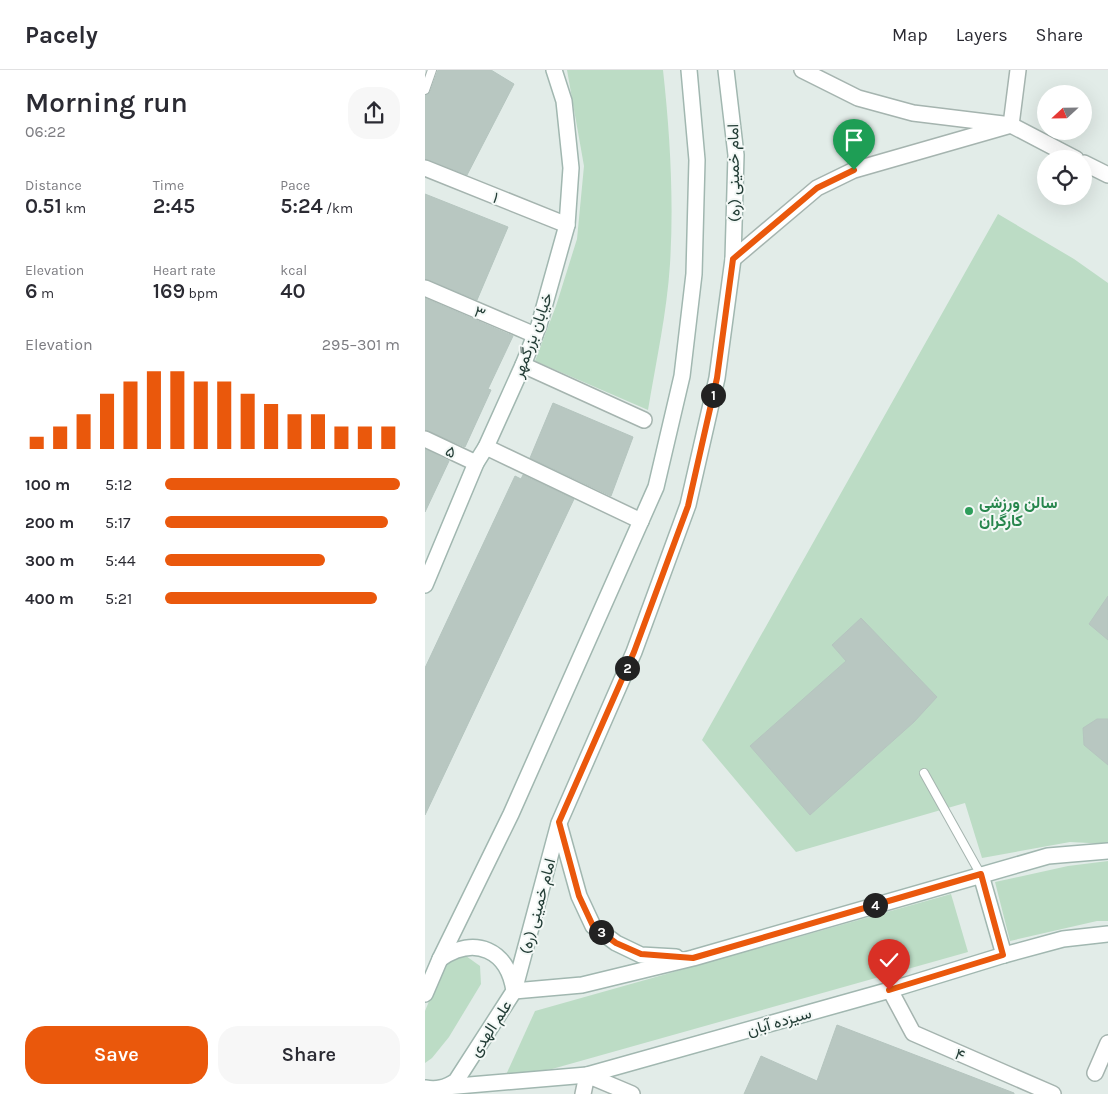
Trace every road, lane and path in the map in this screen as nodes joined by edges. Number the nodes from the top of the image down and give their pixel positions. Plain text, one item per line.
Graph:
1 (432, 70) edge
2 (554, 70) edge
3 (689, 70) edge
4 (727, 70) edge
5 (802, 70) edge
6 (1018, 70) edge
7 (425, 90) edge
8 (1011, 125) junction
9 (1059, 150) edge
10 (1092, 167) edge
11 (425, 168) edge
12 (1108, 175) edge
13 (567, 225) junction
14 (733, 259) junction
15 (425, 288) edge
16 (535, 335) junction
17 (523, 365) junction
18 (645, 420) dead end
19 (425, 439) edge
20 (486, 446) junction
21 (476, 463) junction
22 (641, 521) junction
23 (425, 585) edge
24 (924, 772) dead end
25 (559, 822) junction
26 (1108, 851) edge
27 (981, 874) junction
28 (1108, 934) edge
29 (1003, 955) junction
30 (693, 958) junction
31 (440, 959) junction
32 (889, 990) junction
33 (514, 991) junction
34 (425, 994) edge
35 (1108, 1043) edge
36 (1095, 1073) dead end
37 (587, 1075) junction
38 (425, 1088) edge
39 (443, 1090) edge
40 (583, 1094) edge
41 (631, 1094) edge
42 (1053, 1094) edge

1 - 7 lane
2 - 13 main road, خیابان بزرگمهر
3 - 22 main road
4 - 14 main road, امام خمینی (ره)
5 - 8 main road
6 - 8 main road
8 - 9 main road
8 - 14 main road
10 - 12 main road
11 - 13 main road, ۱
13 - 16 main road, خیابان بزرگمهر
14 - 25 main road, امام خمینی (ره)
15 - 16 main road, ۳
16 - 17 main road, خیابان بزرگمهر
17 - 18 main road
17 - 20 main road, خیابان بزرگمهر
19 - 21 main road, ۵
20 - 21 main road, خیابان بزرگمهر
20 - 22 main road
21 - 23 main road, خیابان بزرگمهر
22 - 31 main road
24 - 27 lane
25 - 30 main road
25 - 33 main road, امام خمینی (ره)
26 - 27 main road
27 - 29 main road
27 - 30 main road
28 - 29 main road, سیزده آبان
29 - 32 main road, سیزده آبان
30 - 33 main road
31 - 33 main road, علم الهدی
31 - 34 main road
32 - 37 main road, سیزده آبان
32 - 42 main road, ۴
33 - 39 main road, علم الهدی
35 - 36 main road
37 - 39 main road, سیزده آبان
37 - 40 main road
37 - 41 main road
38 - 39 main road

